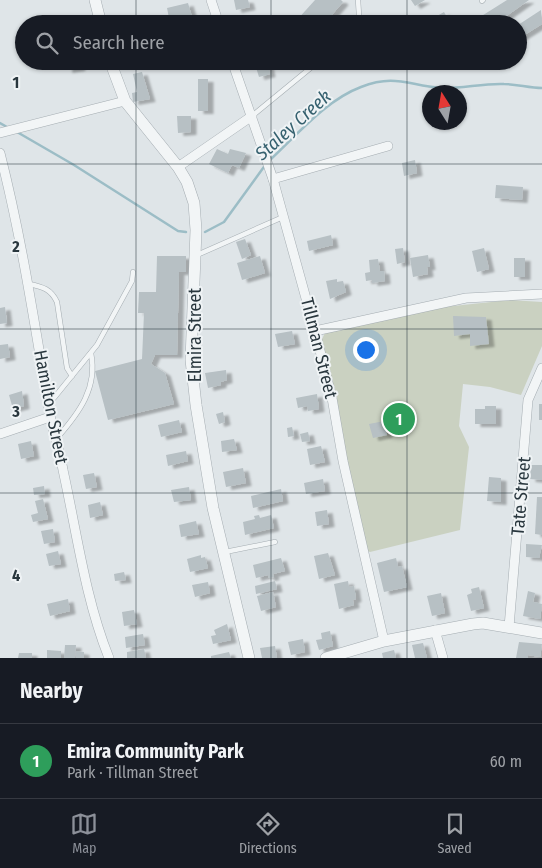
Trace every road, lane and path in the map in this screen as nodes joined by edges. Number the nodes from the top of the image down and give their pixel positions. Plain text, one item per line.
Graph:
1 (95, 0) edge
2 (211, 0) edge
3 (358, 0) edge
4 (99, 15) edge
5 (216, 15) edge
6 (358, 15) edge
7 (113, 70) edge
8 (235, 70) edge
9 (308, 70) edge
10 (125, 101) junction
11 (252, 116) junction
12 (0, 133) edge
13 (388, 146) dead end
14 (0, 153) edge
15 (178, 167) junction
16 (273, 178) junction
17 (284, 217) junction
18 (196, 255) junction
19 (133, 272) dead end
20 (27, 284) junction
21 (542, 294) edge
22 (315, 331) junction
23 (91, 353) junction
24 (542, 368) edge
25 (72, 376) junction
26 (48, 404) junction
27 (50, 417) junction
28 (0, 434) edge
29 (56, 439) junction
30 (275, 542) dead end
31 (223, 552) junction
32 (509, 627) junction
33 (435, 630) junction
34 (542, 633) edge
35 (384, 641) junction
36 (109, 658) edge
37 (249, 658) edge
38 (326, 658) edge
39 (443, 658) edge

1 - 4 street
2 - 5 street
3 - 6 lane
7 - 10 street, Elmira Street
8 - 11 street, Tillman Street
9 - 11 lane
10 - 12 street
10 - 15 street, Elmira Street
11 - 15 street
11 - 16 street, Tillman Street
13 - 16 street
14 - 20 street, Hamilton Street
15 - 18 street, Elmira Street
16 - 17 street, Tillman Street
17 - 18 lane
17 - 22 street, Tillman Street
18 - 31 street, Elmira Street
19 - 23 lane
20 - 25 lane
20 - 26 street, Hamilton Street
21 - 22 street
22 - 35 street, Tillman Street
23 - 25 lane
23 - 29 lane
24 - 32 street, Tate Street
25 - 26 lane
26 - 27 street, Hamilton Street
27 - 28 street
27 - 29 street, Hamilton Street
29 - 36 street, Hamilton Street
30 - 31 lane
31 - 37 street, Elmira Street
32 - 33 street
32 - 34 street
33 - 35 street
33 - 39 street
35 - 38 street

